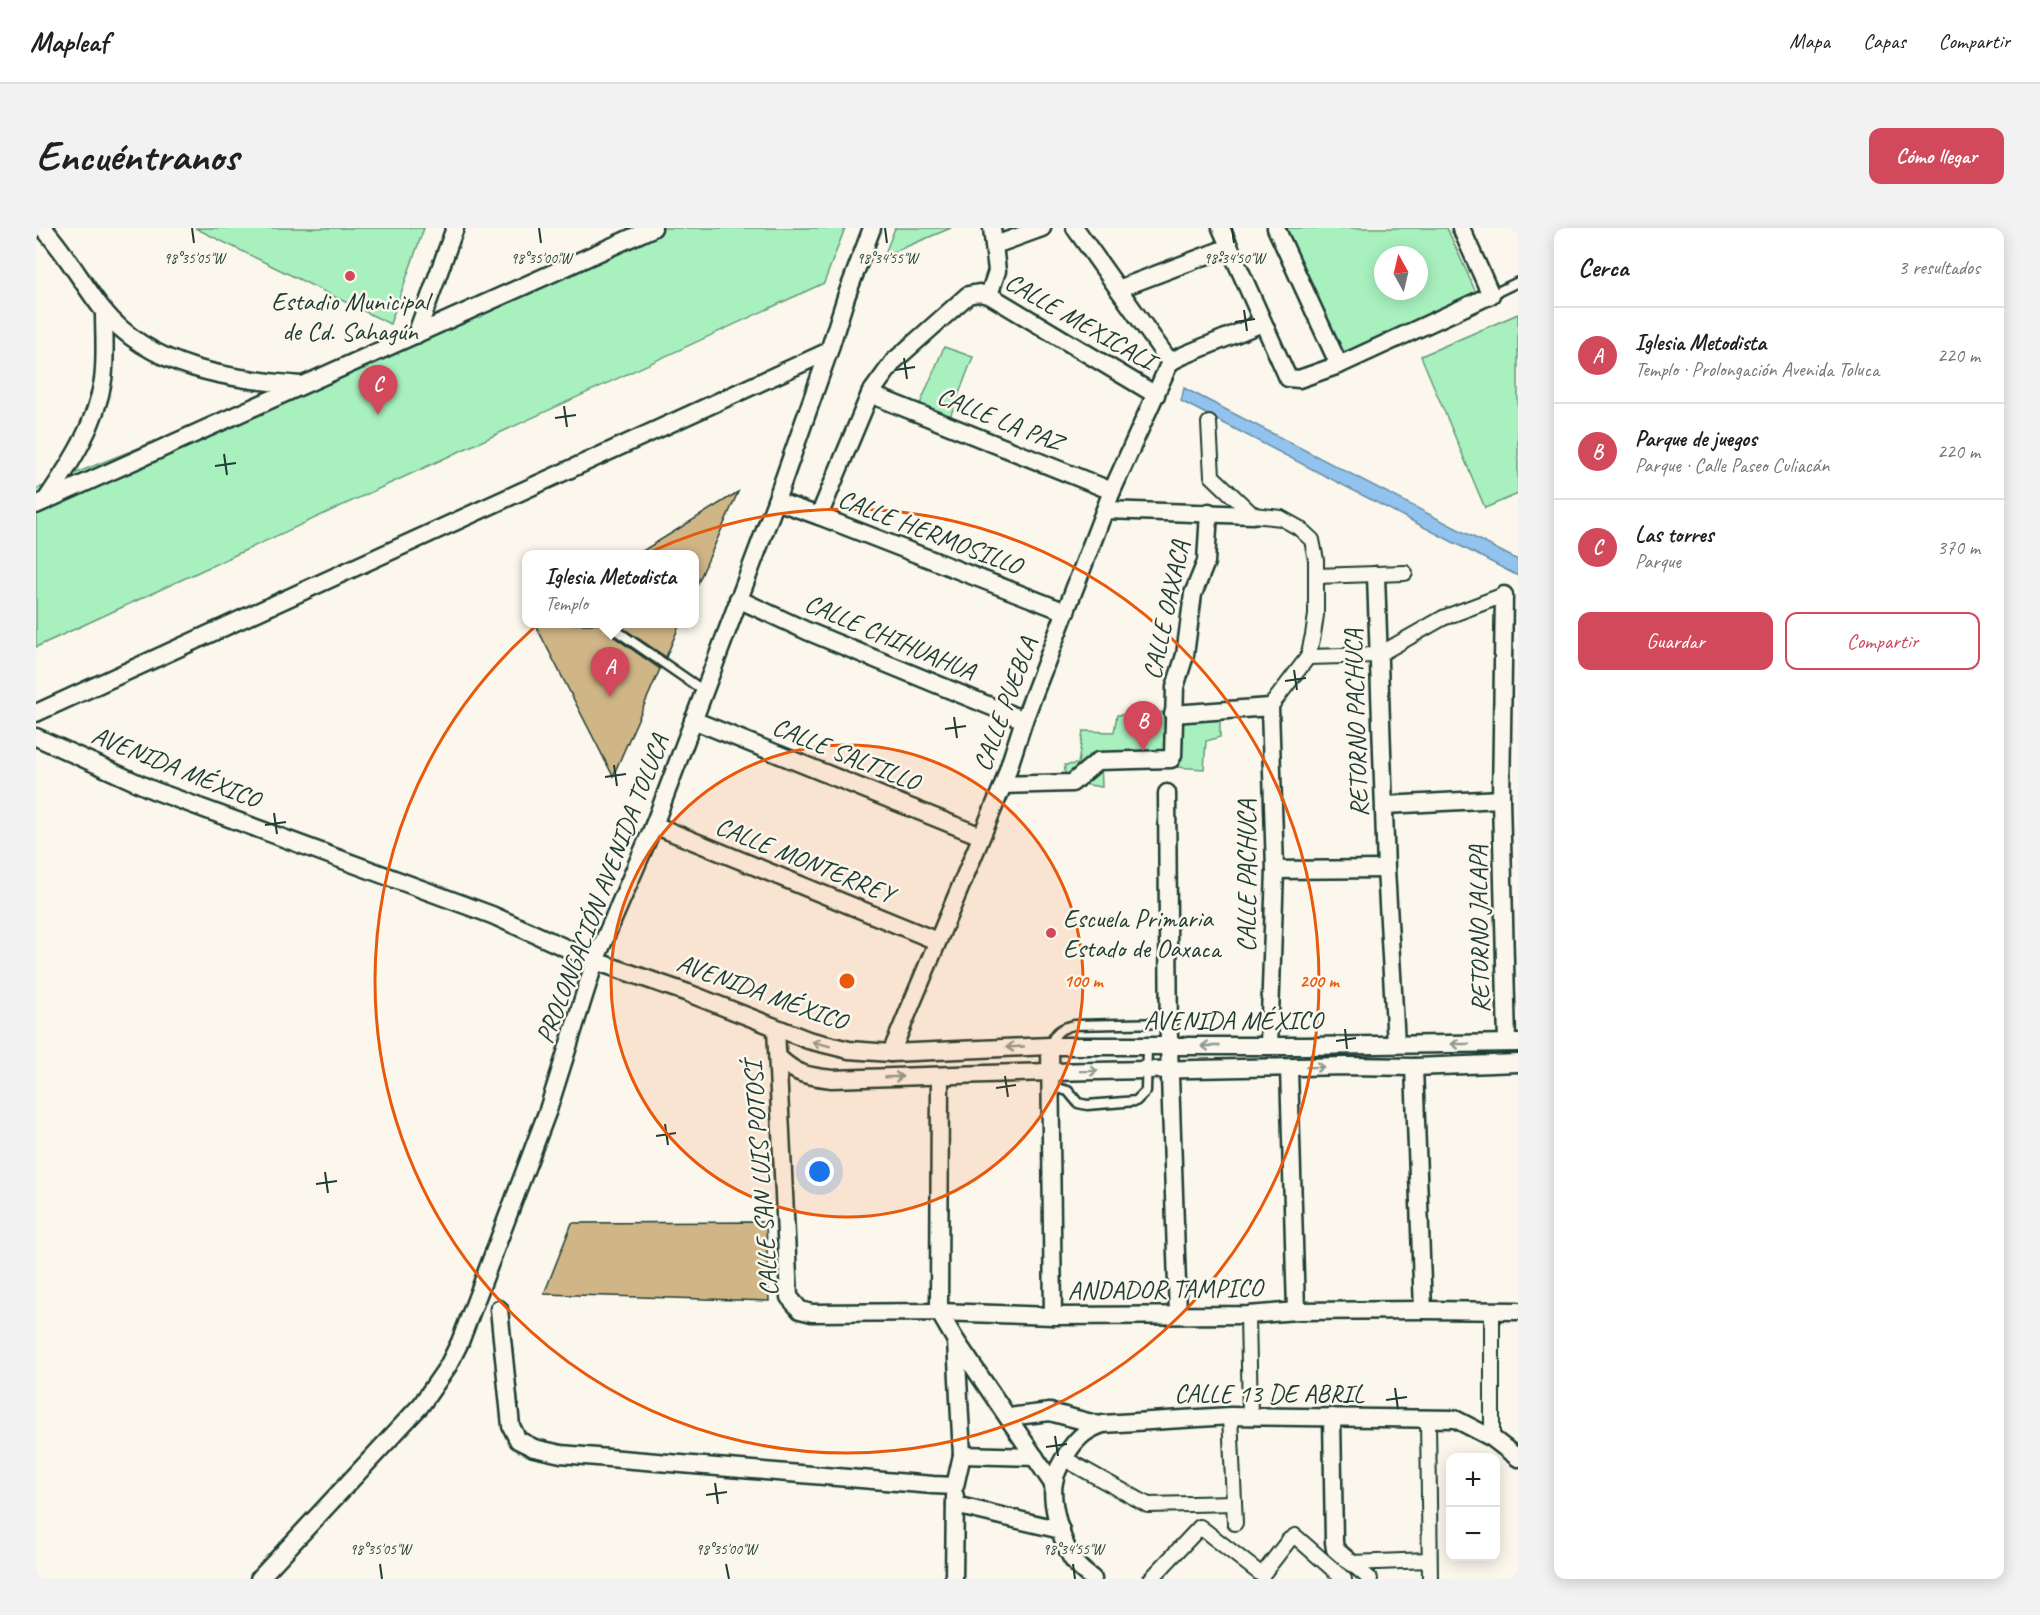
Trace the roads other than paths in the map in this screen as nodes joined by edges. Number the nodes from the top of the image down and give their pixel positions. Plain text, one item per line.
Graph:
1 (43, 228) edge
2 (456, 228) edge
3 (653, 228) edge
4 (872, 228) edge
5 (992, 228) edge
6 (1042, 228) edge
7 (1075, 228) edge
8 (1221, 228) edge
9 (1276, 228) edge
10 (1461, 228) edge
11 (995, 245) junction
12 (1229, 247) junction
13 (1518, 282) edge
14 (1118, 289) junction
15 (986, 292) junction
16 (1491, 295) junction
17 (104, 311) junction
18 (1262, 323) junction
19 (416, 336) junction
20 (829, 351) junction
21 (1339, 365) junction
22 (1164, 378) junction
23 (301, 385) junction
24 (870, 394) junction
25 (1209, 423) dead end
26 (1112, 491) junction
27 (776, 501) junction
28 (41, 503) edge
29 (1104, 510) junction
30 (1209, 512) junction
31 (1252, 515) junction
32 (819, 516) junction
33 (1406, 573) dead end
34 (1376, 575) junction
35 (1316, 576) junction
36 (1504, 596) joint
37 (738, 599) junction
38 (1066, 612) junction
39 (614, 629) dead end
40 (1378, 655) junction
41 (1308, 657) junction
42 (704, 691) junction
43 (1270, 707) junction
44 (36, 713) edge
45 (1173, 714) junction
46 (693, 720) junction
47 (1024, 720) junction
48 (36, 737) edge
49 (1003, 785) junction
50 (1167, 793) dead end
51 (1385, 805) junction
52 (1507, 809) edge
53 (654, 825) junction
54 (981, 836) junction
55 (1386, 869) junction
56 (1275, 870) junction
57 (937, 941) junction
58 (595, 961) junction
59 (1168, 1023) junction
60 (776, 1029) junction
61 (1513, 1043) edge
62 (1395, 1044) junction
63 (1050, 1046) junction
64 (1147, 1046) junction
65 (1169, 1046) junction
66 (1269, 1046) junction
67 (891, 1053) junction
68 (779, 1058) junction
69 (1518, 1063) edge
70 (1414, 1067) junction
71 (1289, 1068) junction
72 (1147, 1070) junction
73 (1171, 1070) junction
74 (940, 1076) junction
75 (1049, 1079) junction
76 (500, 1309) dead end
77 (1423, 1310) junction
78 (1296, 1311) junction
79 (1492, 1311) junction
80 (1518, 1311) edge
81 (939, 1312) junction
82 (812, 1313) joint
83 (1178, 1314) junction
84 (1248, 1315) junction
85 (1053, 1316) junction
86 (956, 1341) junction
87 (1230, 1416) junction
88 (1250, 1416) junction
89 (1008, 1417) junction
90 (1332, 1417) junction
91 (1428, 1419) junction
92 (1099, 1425) junction
93 (1492, 1438) junction
94 (962, 1455) junction
95 (1035, 1457) junction
96 (1063, 1458) junction
97 (1518, 1458) edge
98 (1053, 1484) junction
99 (955, 1486) junction
100 (1234, 1503) junction
101 (955, 1505) junction
102 (1235, 1523) dead end
103 (1061, 1530) junction
104 (1429, 1560) junction
105 (1351, 1563) junction
106 (259, 1579) edge
107 (954, 1579) edge
108 (1093, 1579) edge
109 (1151, 1579) edge
110 (1344, 1579) edge
111 (1370, 1579) edge
112 (1430, 1579) edge

1 - 17 street
2 - 19 street
3 - 19 street
4 - 20 street, PROLONGACIÓN AVENIDA TOLUCA
5 - 11 street
6 - 11 street
7 - 14 street
8 - 12 street
9 - 21 street
10 - 16 street
11 - 15 street
12 - 14 street
12 - 18 street
13 - 16 lane
14 - 22 street
15 - 22 street, CALLE MEXICALI
15 - 24 street
16 - 21 street
17 - 23 street
17 - 28 street
18 - 21 street
18 - 22 street
19 - 23 street
20 - 27 street, PROLONGACIÓN AVENIDA TOLUCA
20 - 44 street
22 - 26 street, CALLE PUEBLA
23 - 28 street
24 - 26 street, CALLE LA PAZ
24 - 32 street
25 - 31 street
26 - 29 street, CALLE PUEBLA
27 - 32 street, CALLE HERMOSILLO
27 - 37 street, PROLONGACIÓN AVENIDA TOLUCA
29 - 30 street
29 - 38 street, CALLE PUEBLA
30 - 31 street
30 - 45 street, CALLE OAXACA
31 - 35 street
32 - 38 street, CALLE HERMOSILLO
33 - 34 street
34 - 35 street
34 - 40 street, RETORNO PACHUCA
35 - 41 street
36 - 40 street
36 - 52 street, RETORNO JALAPA
37 - 42 street, PROLONGACIÓN AVENIDA TOLUCA
37 - 47 street, CALLE CHIHUAHUA
38 - 47 street, CALLE PUEBLA
39 - 42 lane
40 - 41 street
40 - 51 street, RETORNO PACHUCA
41 - 43 street
42 - 46 street, PROLONGACIÓN AVENIDA TOLUCA
43 - 45 street
43 - 56 street, CALLE PACHUCA
45 - 49 street, CALLE OAXACA
46 - 53 street, PROLONGACIÓN AVENIDA TOLUCA
46 - 54 street, CALLE SALTILLO
47 - 49 street, CALLE PUEBLA
48 - 58 street, AVENIDA MÉXICO
49 - 54 street, CALLE PUEBLA
50 - 59 street
51 - 52 street
51 - 55 street, RETORNO PACHUCA
52 - 61 street, RETORNO JALAPA
53 - 57 street, CALLE MONTERREY
53 - 58 street, PROLONGACIÓN AVENIDA TOLUCA
54 - 57 street, CALLE PUEBLA
55 - 56 street
55 - 62 street, RETORNO PACHUCA
56 - 66 street, CALLE PACHUCA
57 - 67 street, CALLE PUEBLA
58 - 60 street, AVENIDA MÉXICO
58 - 106 street, PROLONGACIÓN AVENIDA TOLUCA
59 - 63 lane
59 - 65 street
67 -> 60 street, AVENIDA MÉXICO
60 - 68 street, CALLE SAN LUIS POTOSÍ
61 -> 62 street, AVENIDA MÉXICO
62 - 66 street, AVENIDA MÉXICO
63 - 64 street, AVENIDA MÉXICO
63 -> 67 street, AVENIDA MÉXICO
63 - 75 street
64 - 65 street, AVENIDA MÉXICO
64 - 72 lane
66 -> 65 street, AVENIDA MÉXICO
65 - 73 street
68 -> 74 street, AVENIDA MÉXICO
68 - 82 street, CALLE SAN LUIS POTOSÍ
69 - 70 street, AVENIDA MÉXICO
71 -> 70 street, AVENIDA MÉXICO
70 - 77 street
71 - 73 street, AVENIDA MÉXICO
71 - 78 street
72 - 73 street, AVENIDA MÉXICO
75 -> 72 street, AVENIDA MÉXICO
72 - 75 lane
73 - 83 street
74 - 75 street, AVENIDA MÉXICO
74 - 81 street
75 - 85 street
76 - 99 street
77 - 78 street, ANDADOR TAMPICO
77 - 79 street, ANDADOR TAMPICO
78 - 84 street, ANDADOR TAMPICO
79 - 80 street, ANDADOR TAMPICO
79 - 93 street
81 - 82 street, ANDADOR TAMPICO
81 - 85 street, ANDADOR TAMPICO
81 - 86 street
83 - 84 street, ANDADOR TAMPICO
83 - 85 street, ANDADOR TAMPICO
84 - 88 street
86 - 89 street
86 - 94 street
87 - 88 street, CALLE 13 DE ABRIL
87 - 92 street, CALLE 13 DE ABRIL
87 - 100 street
88 - 90 street, CALLE 13 DE ABRIL
89 - 92 street
89 - 95 street
90 - 91 street, CALLE 13 DE ABRIL
90 - 105 street
91 - 93 street, CALLE 13 DE ABRIL
91 - 104 street
92 - 96 street
93 - 97 street, CALLE 13 DE ABRIL
94 - 95 street
94 - 99 street
95 - 98 street
96 - 98 street
96 - 100 street
98 - 103 street
99 - 101 street
100 - 102 street
101 - 103 street
101 - 107 street
103 - 108 street
104 - 105 street
104 - 112 street
105 - 111 street
109 - 110 street

